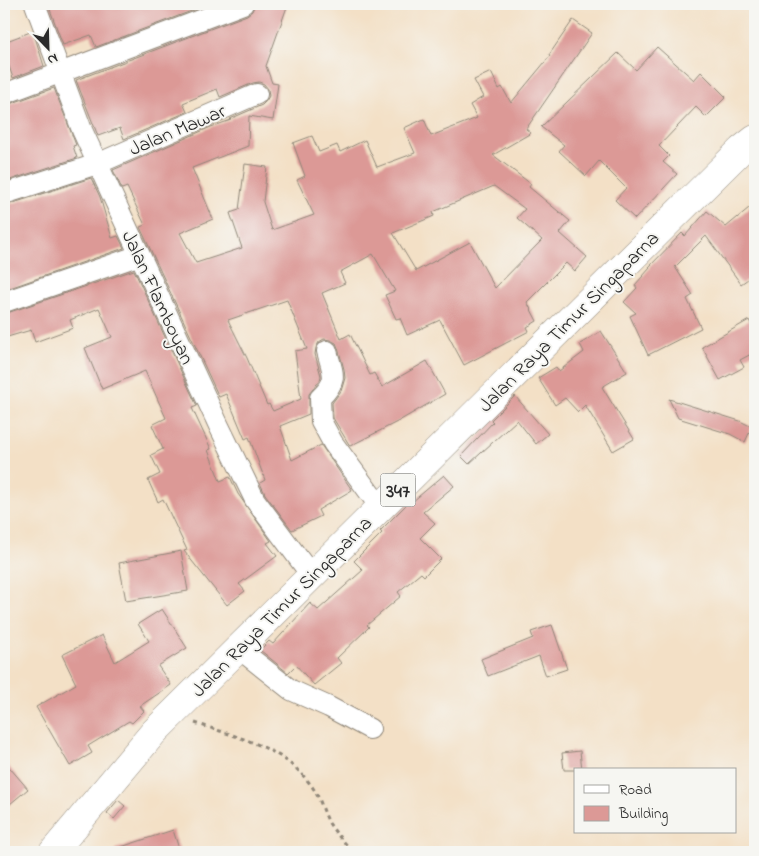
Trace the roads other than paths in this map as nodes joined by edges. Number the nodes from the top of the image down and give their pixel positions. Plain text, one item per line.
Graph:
1 (35, 4) edge
2 (243, 4) edge
3 (61, 74) junction
4 (4, 94) edge
5 (257, 94) dead end
6 (755, 139) edge
7 (97, 164) junction
8 (4, 194) edge
9 (140, 255) junction
10 (4, 302) edge
11 (327, 351) dead end
12 (380, 507) junction
13 (312, 575) junction
14 (238, 648) junction
15 (370, 729) dead end
16 (53, 852) edge

1 - 3 street, Jalan Flamboyan
2 - 3 street
3 - 4 street
3 - 7 street, Jalan Flamboyan
5 - 7 street, Jalan Mawar
6 - 12 main road, Jalan Raya Timur Singaparna / 347
7 - 8 street, Jalan Mawar
7 - 9 street, Jalan Flamboyan
9 - 10 street
9 - 13 street, Jalan Flamboyan
11 - 12 street
12 - 13 main road, Jalan Raya Timur Singaparna / 347
13 - 14 main road, Jalan Raya Timur Singaparna / 347
14 - 15 street
14 - 16 main road, Jalan Raya Timur Singaparna / 347

